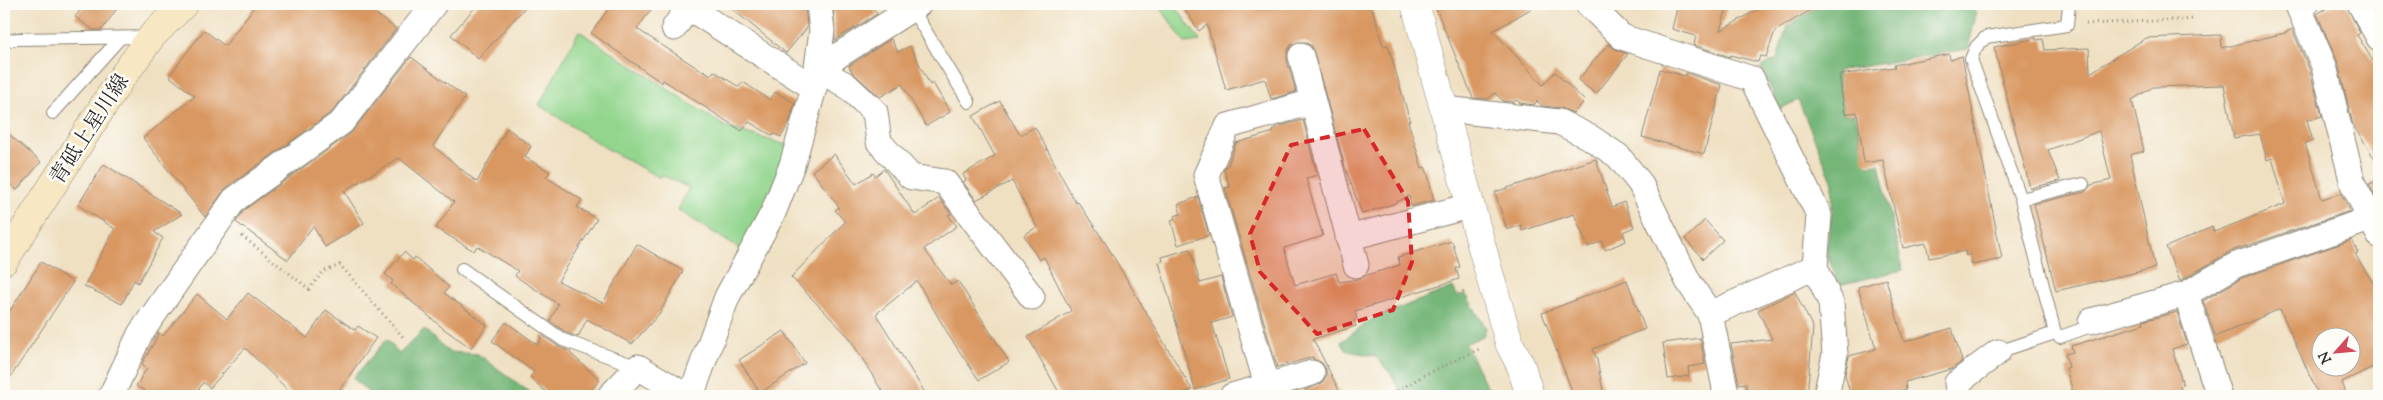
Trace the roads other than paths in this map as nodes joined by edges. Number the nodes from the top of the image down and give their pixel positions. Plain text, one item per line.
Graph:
1 (184, 4) edge
2 (434, 4) edge
3 (819, 4) edge
4 (1415, 4) edge
5 (1588, 4) edge
6 (2069, 4) edge
7 (2360, 4) edge
8 (690, 5) edge
9 (2301, 5) edge
10 (916, 6) edge
11 (674, 28) dead end
12 (152, 36) junction
13 (120, 38) junction
14 (2379, 38) edge
15 (4, 42) edge
16 (1301, 56) dead end
17 (816, 79) junction
18 (970, 102) dead end
19 (1312, 102) junction
20 (1445, 109) junction
21 (53, 112) dead end
22 (2082, 184) dead end
23 (2021, 199) junction
24 (1470, 206) junction
25 (2375, 227) edge
26 (1348, 238) junction
27 (4, 261) edge
28 (1356, 265) dead end
29 (1815, 267) junction
30 (462, 269) dead end
31 (2186, 294) junction
32 (1032, 297) dead end
33 (1710, 314) junction
34 (2091, 321) joint
35 (2055, 333) junction
36 (1499, 345) junction
37 (1998, 352) joint
38 (638, 367) junction
39 (1312, 373) dead end
40 (1267, 385) junction
41 (111, 396) edge
42 (610, 396) edge
43 (687, 396) edge
44 (691, 396) edge
45 (1232, 396) edge
46 (1511, 396) edge
47 (1530, 396) edge
48 (1724, 396) edge
49 (1826, 396) edge
50 (1959, 396) edge
51 (2219, 396) edge

1 - 12 main road, 青砥上星川線
2 - 41 street
3 - 17 street
4 - 20 street
5 - 29 street
6 - 23 lane
7 - 14 street
8 - 11 street
8 - 17 street
9 - 25 street
10 - 17 street
10 - 18 lane
12 - 13 lane
12 - 27 main road, 青砥上星川線
13 - 15 lane
13 - 21 lane
16 - 19 street
17 - 32 street
17 - 44 street
19 - 26 street
19 - 40 street
20 - 24 street
20 - 33 street
22 - 23 lane
23 - 35 lane
24 - 26 street
24 - 36 street
25 - 31 street
26 - 28 street
29 - 33 street
29 - 49 street
30 - 38 lane
31 - 34 street
31 - 51 street
33 - 48 street
34 - 35 lane
35 - 37 lane
36 - 46 street
36 - 47 street
37 - 50 street
38 - 42 street
38 - 43 street
39 - 40 street
40 - 45 street

